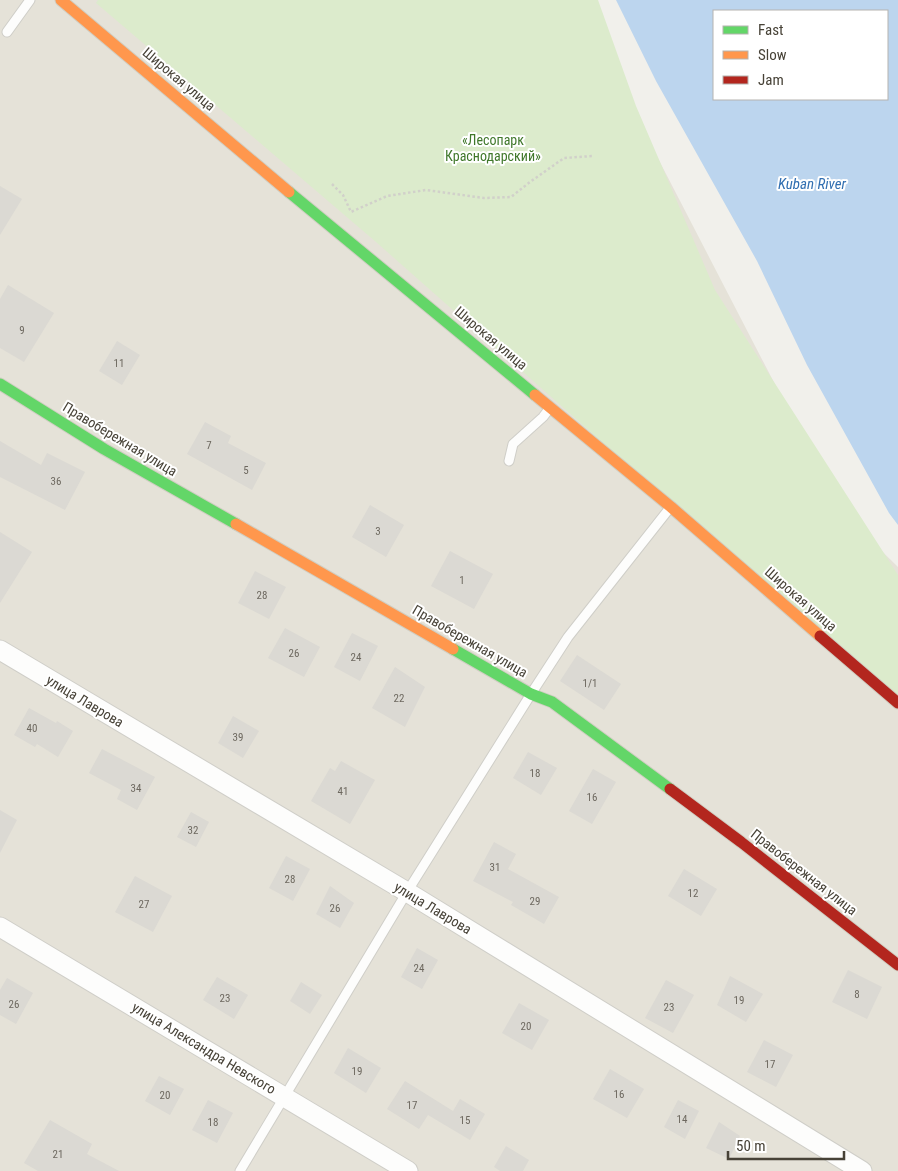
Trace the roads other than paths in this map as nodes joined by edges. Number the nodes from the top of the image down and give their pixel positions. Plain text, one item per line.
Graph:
1 (30, 0) edge
2 (61, 0) edge
3 (7, 32) dead end
4 (0, 384) edge
5 (551, 407) junction
6 (509, 461) dead end
7 (671, 507) junction
8 (0, 650) edge
9 (531, 694) junction
10 (898, 703) edge
11 (407, 892) junction
12 (0, 927) edge
13 (898, 965) edge
14 (285, 1096) junction
15 (240, 1171) edge
16 (408, 1171) edge
17 (862, 1171) edge

1 - 3 lane
2 - 5 street, Широкая улица
4 - 9 street, Правобережная улица
5 - 6 lane
5 - 7 street, Широкая улица
7 - 9 lane
7 - 10 street, Широкая улица
8 - 11 street, улица Лаврова
9 - 11 lane
9 - 13 street, Правобережная улица
11 - 14 lane
11 - 17 street, улица Лаврова
12 - 14 street, улица Александра Невского
14 - 15 lane
14 - 16 street, улица Александра Невского

